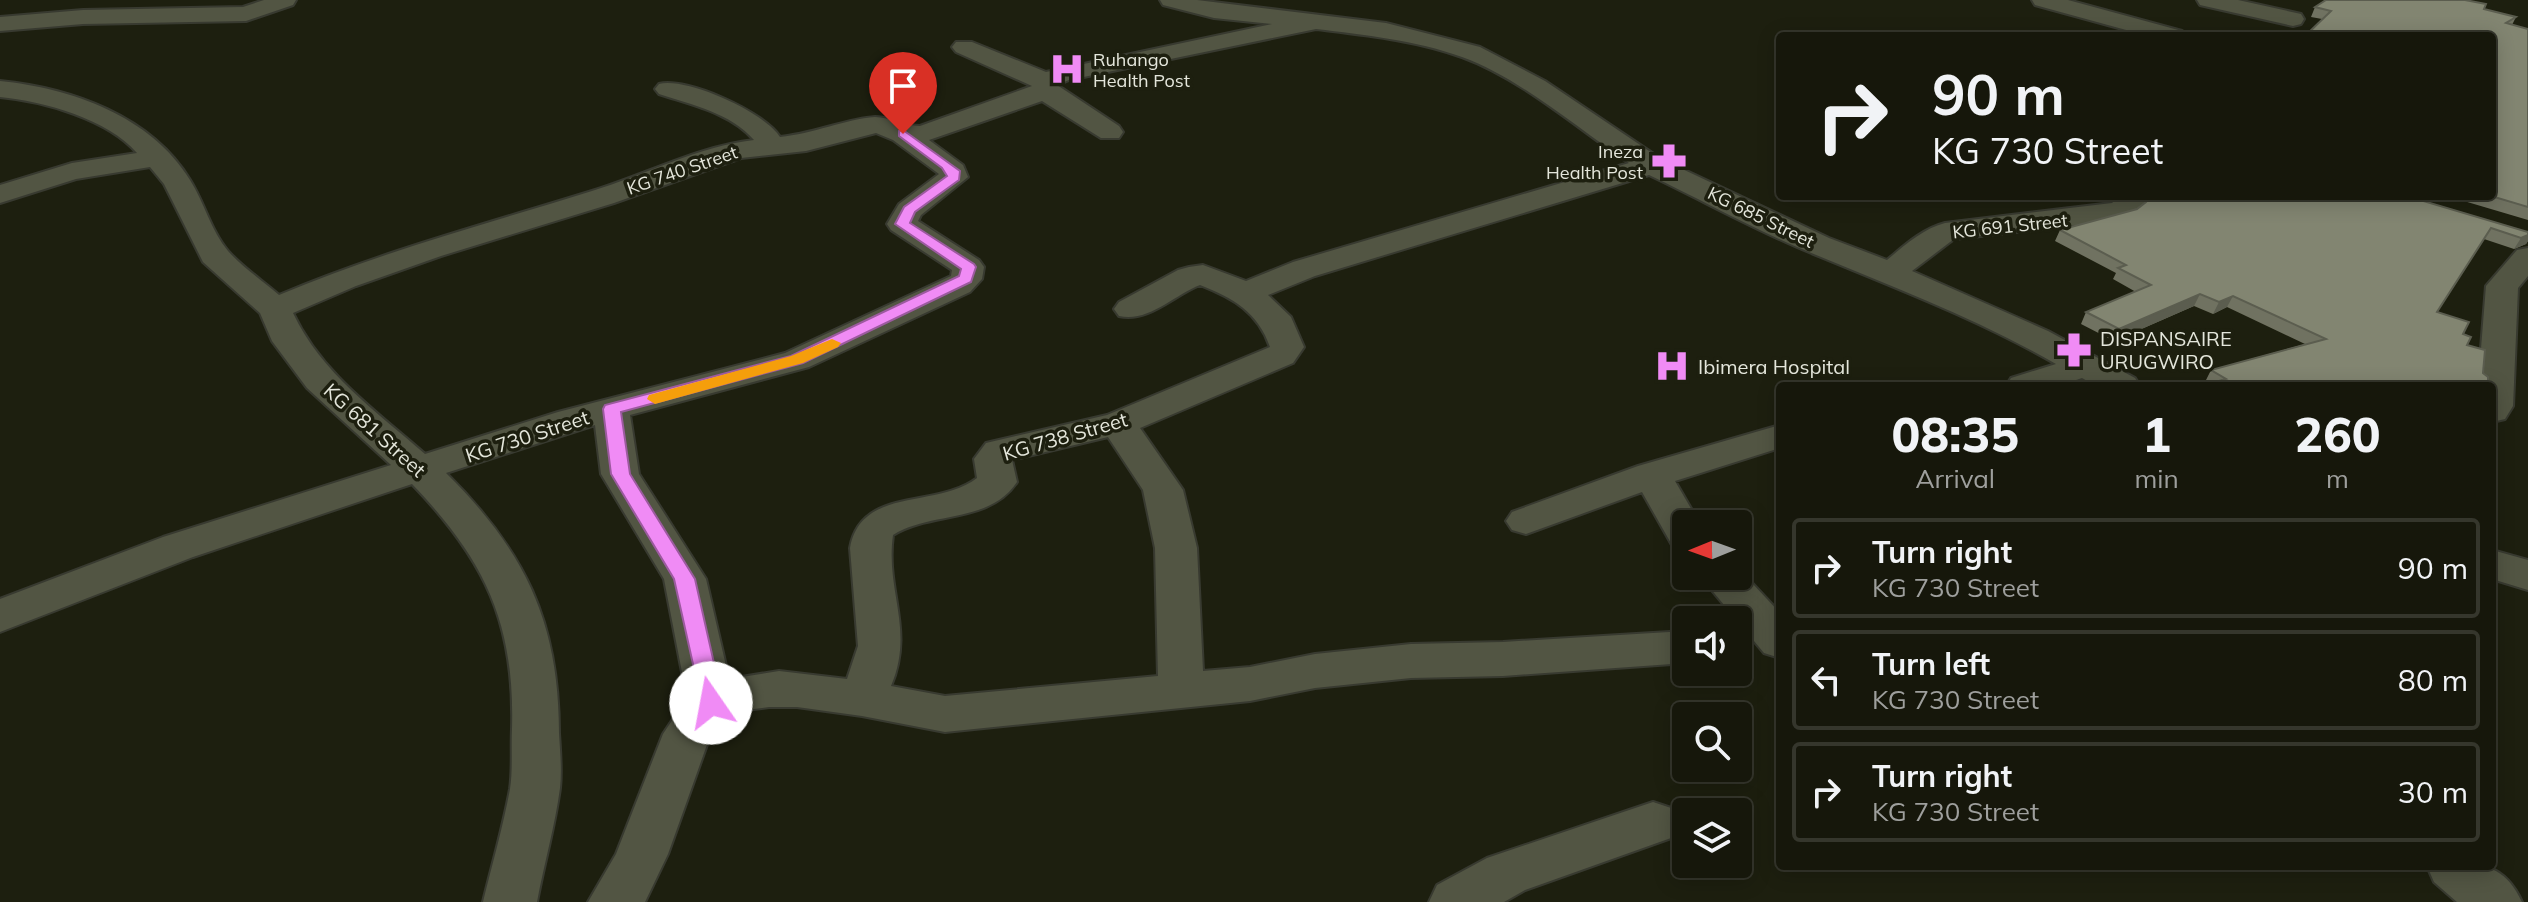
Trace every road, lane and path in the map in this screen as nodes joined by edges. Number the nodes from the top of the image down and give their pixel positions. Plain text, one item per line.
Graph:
1 (285, 0) edge
2 (1171, 0) edge
3 (2043, 0) edge
4 (2208, 0) edge
5 (2279, 0) edge
6 (1323, 21) junction
7 (0, 24) edge
8 (2291, 28) edge
9 (2159, 32) edge
10 (964, 47) dead end
11 (1045, 86) junction
12 (0, 89) edge
13 (668, 89) dead end
14 (1110, 132) dead end
15 (903, 134) junction
16 (771, 146) junction
17 (157, 158) junction
18 (1651, 165) junction
19 (0, 194) edge
20 (2132, 200) edge
21 (2523, 240) edge
22 (1891, 273) junction
23 (1246, 292) junction
24 (2514, 307) edge
25 (275, 309) junction
26 (1131, 309) dead end
27 (2087, 365) junction
28 (2036, 382) edge
29 (2115, 382) edge
30 (2496, 401) edge
31 (611, 409) junction
32 (1118, 424) junction
33 (1776, 437) edge
34 (421, 471) junction
35 (1652, 475) junction
36 (1672, 510) edge
37 (1526, 521) dead end
38 (2496, 565) edge
39 (2528, 575) edge
40 (1730, 590) edge
41 (0, 616) edge
42 (1765, 642) edge
43 (1672, 648) edge
44 (1181, 691) junction
45 (862, 698) junction
46 (711, 703) junction
47 (1653, 823) dead end
48 (2458, 870) edge
49 (510, 902) edge
50 (615, 902) edge
51 (1456, 902) edge
52 (2495, 902) edge

1 - 7 street
2 - 6 street, KG 685 Street
3 - 9 street
4 - 8 street
5 - 8 street
6 - 11 street, KG 740 Street
6 - 18 street, KG 685 Street
10 - 11 street
11 - 14 street
11 - 15 street, KG 740 Street
12 - 17 street, KG 681 Street
13 - 16 street
15 - 16 street, KG 740 Street
15 - 31 street, KG 730 Street
16 - 25 street, KG 740 Street
17 - 19 street
17 - 25 street, KG 681 Street
18 - 22 street, KG 685 Street
18 - 23 street
20 - 22 street, KG 691 Street
21 - 24 street
22 - 27 street, KG 685 Street
23 - 26 street
23 - 32 street, KG 738 Street
24 - 30 street
25 - 34 street, KG 681 Street
27 - 28 street
27 - 29 street, KG 685 Street
31 - 34 street, KG 730 Street
31 - 46 street
32 - 44 street
32 - 45 street, KG 738 Street
33 - 35 street
34 - 41 street, KG 730 Street
34 - 49 street, KG 681 Street
35 - 36 street
35 - 37 street
38 - 39 street
40 - 42 street
43 - 44 street
44 - 45 street
45 - 46 street
46 - 50 street
47 - 51 street
48 - 52 street

